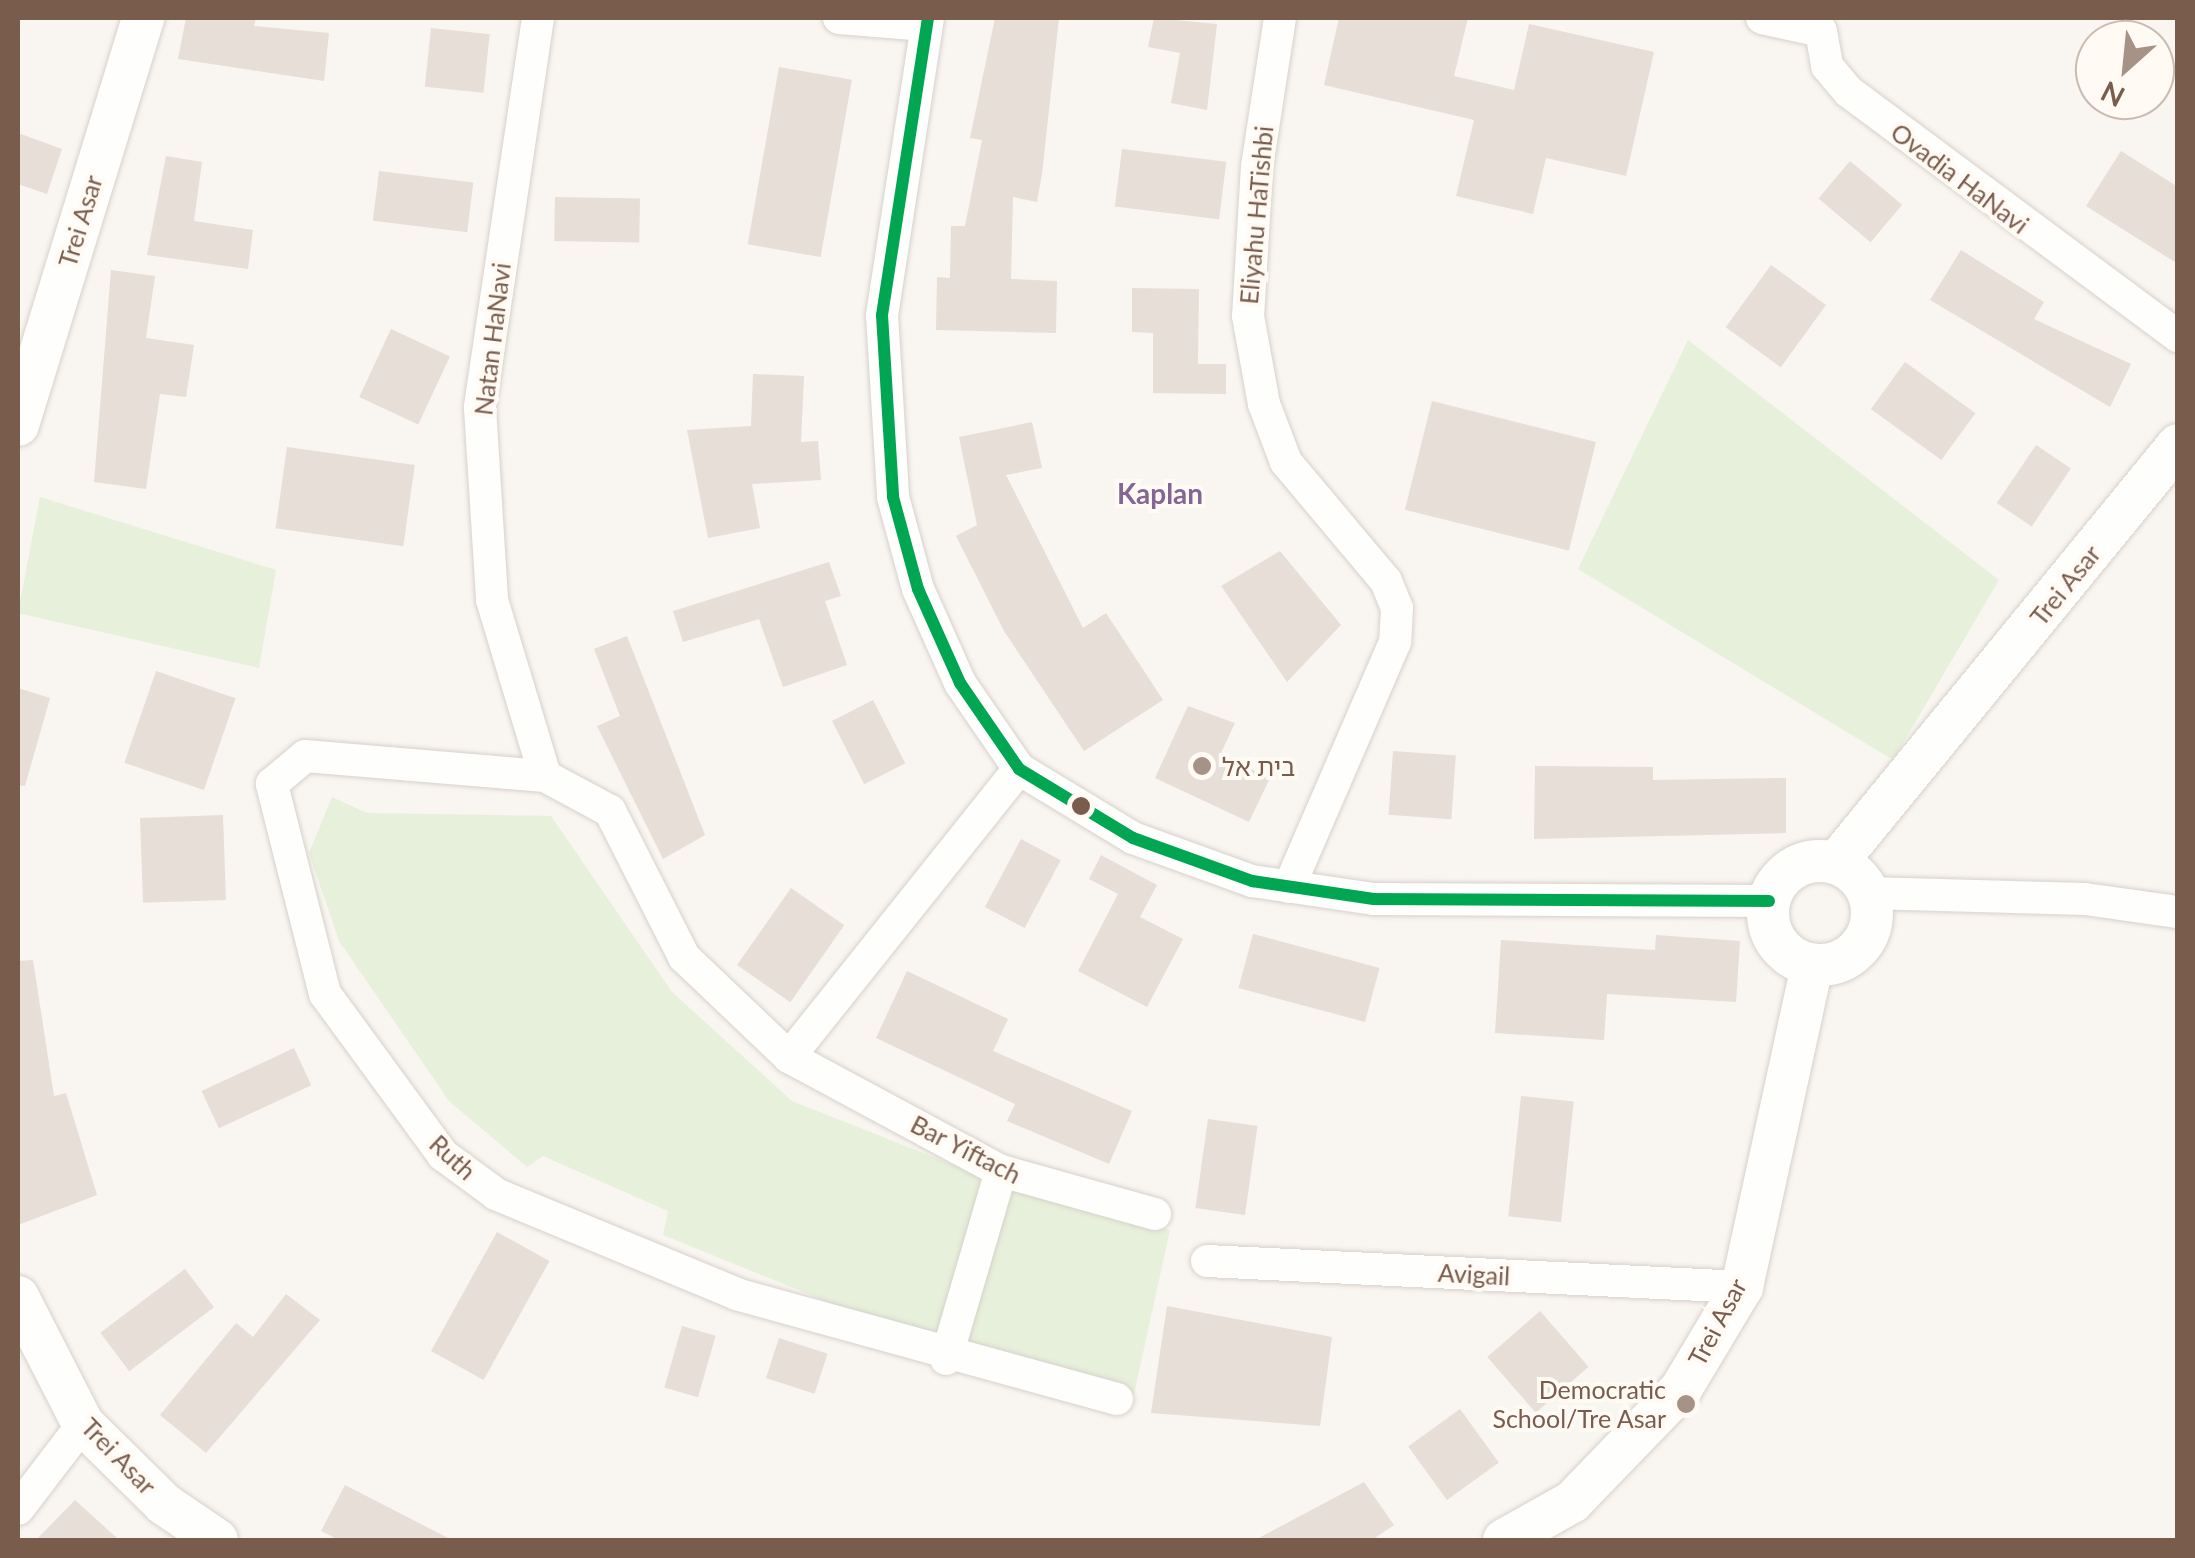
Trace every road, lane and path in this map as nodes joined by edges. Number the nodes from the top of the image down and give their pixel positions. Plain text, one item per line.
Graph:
1 (143, 18) edge
2 (538, 18) edge
3 (839, 18) edge
4 (1280, 18) edge
5 (1762, 18) edge
6 (927, 21) edge
7 (2178, 336) edge
8 (18, 424) edge
9 (2178, 445) edge
10 (1019, 769) junction
11 (544, 776) junction
12 (1836, 863) junction
13 (1289, 887) junction
14 (1868, 892) junction
15 (1769, 901) junction
16 (2178, 912) edge
17 (1812, 965) junction
18 (789, 1057) junction
19 (1000, 1171) junction
20 (1154, 1214) dead end
21 (1206, 1261) dead end
22 (1742, 1287) junction
23 (18, 1297) edge
24 (946, 1359) junction
25 (1117, 1399) dead end
26 (83, 1424) junction
27 (18, 1509) edge
28 (217, 1540) edge
29 (1504, 1540) edge

1 - 8 street, Trei Asar
2 - 11 street, Natan HaNavi
3 - 6 street
4 - 13 street, Eliyahu HaTishbi
5 - 7 street, Ovadia HaNavi
6 - 10 street
9 - 12 street, Trei Asar
10 - 13 street
10 - 18 street
11 - 18 street, Bar Yiftach
11 - 24 street, Ruth
12 - 14 street
12 - 15 street
13 - 15 street
14 - 16 street
14 - 17 street
15 - 17 street
17 - 22 street, Trei Asar
18 - 19 street, Bar Yiftach
19 - 20 street, Bar Yiftach
19 - 24 street
21 - 22 street, Avigail
22 - 29 street, Trei Asar
23 - 26 street, Trei Asar
24 - 25 street, Ruth
26 - 27 street
26 - 28 street, Trei Asar

